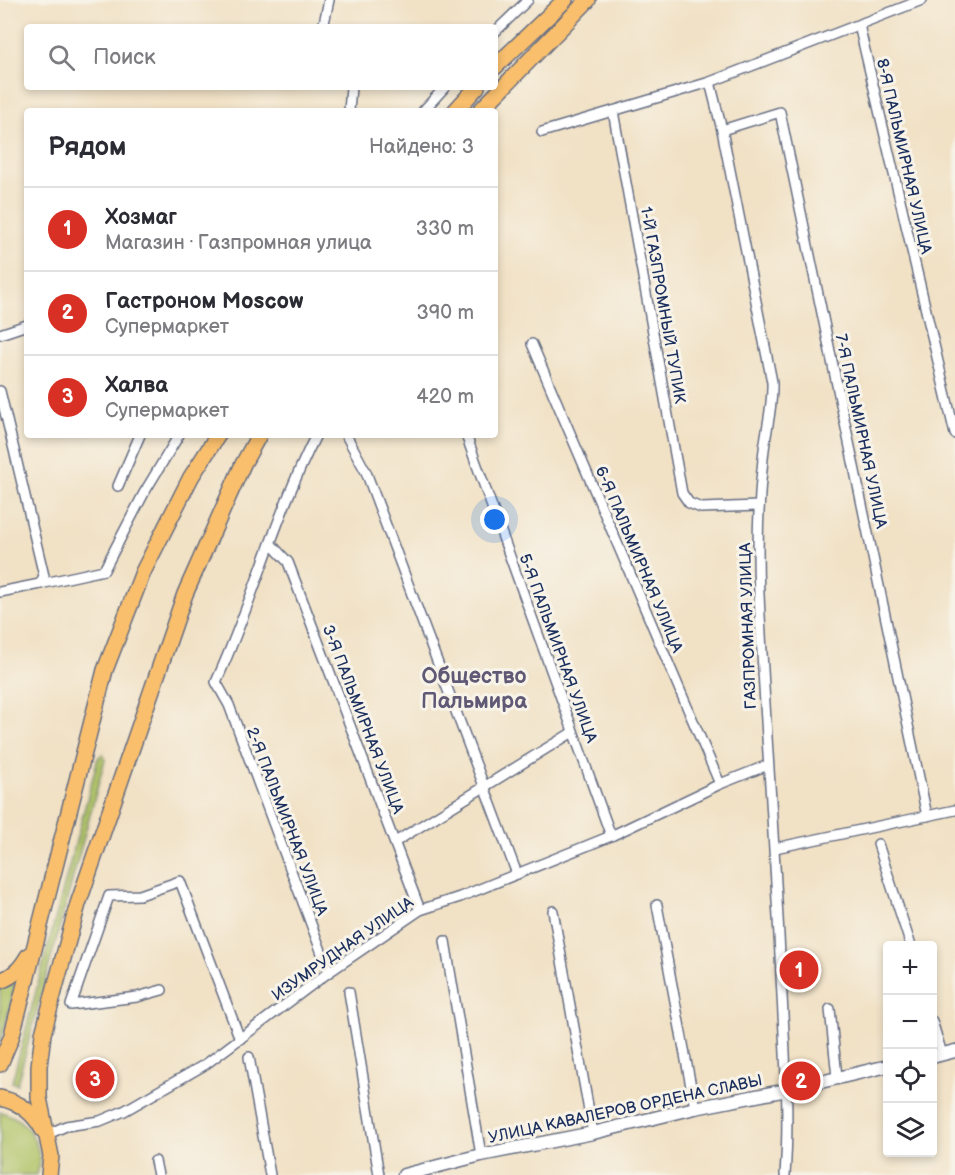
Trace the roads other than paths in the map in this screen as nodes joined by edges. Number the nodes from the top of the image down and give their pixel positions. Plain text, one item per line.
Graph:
1 (329, 0) edge
2 (528, 0) edge
3 (565, 0) edge
4 (588, 0) edge
5 (922, 0) edge
6 (324, 24) edge
7 (859, 25) junction
8 (498, 29) edge
9 (498, 65) edge
10 (710, 82) junction
11 (351, 90) edge
12 (442, 90) edge
13 (474, 90) edge
14 (349, 108) edge
15 (426, 108) edge
16 (458, 108) edge
17 (483, 108) edge
18 (613, 111) junction
19 (722, 130) junction
20 (542, 132) dead end
21 (24, 326) edge
22 (0, 334) edge
23 (532, 344) dead end
24 (0, 391) edge
25 (955, 434) edge
26 (139, 438) edge
27 (177, 438) edge
28 (216, 438) edge
29 (257, 438) edge
30 (314, 438) edge
31 (348, 438) edge
32 (467, 438) edge
33 (118, 486) dead end
34 (759, 506) junction
35 (271, 544) junction
36 (42, 580) junction
37 (0, 592) edge
38 (573, 732) junction
39 (768, 765) junction
40 (720, 784) junction
41 (484, 786) junction
42 (955, 810) edge
43 (927, 816) junction
44 (611, 836) junction
45 (395, 842) junction
46 (878, 844) dead end
47 (775, 848) junction
48 (517, 874) junction
49 (657, 905) dead end
50 (420, 910) junction
51 (553, 911) dead end
52 (446, 941) dead end
53 (910, 941) edge
54 (33, 948) junction
55 (329, 972) junction
56 (0, 981) edge
57 (162, 990) dead end
58 (349, 992) dead end
59 (830, 1010) dead end
60 (240, 1039) junction
61 (955, 1052) edge
62 (937, 1055) edge
63 (249, 1057) dead end
64 (0, 1064) edge
65 (883, 1067) edge
66 (837, 1077) junction
67 (0, 1086) edge
68 (787, 1090) junction
69 (0, 1098) edge
70 (695, 1108) junction
71 (28, 1111) junction
72 (592, 1133) junction
73 (46, 1135) junction
74 (481, 1155) junction
75 (155, 1161) dead end
76 (49, 1175) edge
77 (158, 1175) edge
78 (270, 1175) edge
79 (380, 1175) edge
80 (404, 1175) edge
81 (785, 1175) edge

1 - 6 street
2 - 8 street
3 - 9 main road
4 - 17 main road
5 - 7 street
7 - 10 street
7 - 25 street, 8-Я ПАЛЬМИРНАЯ УЛИЦА
10 - 18 street
10 - 19 street, ГАЗПРОМНАЯ УЛИЦА
11 - 14 street
12 - 15 street
13 - 16 main road
18 - 20 street
18 - 34 street, 1-Й ГАЗПРОМНЫЙ ТУПИК
19 - 34 street, ГАЗПРОМНАЯ УЛИЦА
19 - 43 street, 7-Я ПАЛЬМИРНАЯ УЛИЦА
21 - 22 street
23 - 40 street, 6-Я ПАЛЬМИРНАЯ УЛИЦА
24 - 36 street
26 - 33 street
27 - 36 street
28 - 54 main road
29 - 73 main road
30 - 35 street
31 - 41 street
32 - 38 street, 5-Я ПАЛЬМИРНАЯ УЛИЦА
34 - 39 street, ГАЗПРОМНАЯ УЛИЦА
35 - 45 street, 3-Я ПАЛЬМИРНАЯ УЛИЦА
35 - 55 street, 2-Я ПАЛЬМИРНАЯ УЛИЦА
36 - 37 street
38 - 41 street
38 - 44 street, 5-Я ПАЛЬМИРНАЯ УЛИЦА
39 - 40 street, ИЗУМРУДНАЯ УЛИЦА
39 - 47 street, ГАЗПРОМНАЯ УЛИЦА
40 - 44 street, ИЗУМРУДНАЯ УЛИЦА
41 - 45 street
41 - 48 street
42 - 43 street
43 - 47 street
44 - 48 street, ИЗУМРУДНАЯ УЛИЦА
45 - 50 street, 3-Я ПАЛЬМИРНАЯ УЛИЦА
46 - 53 street
47 - 68 street, ГАЗПРОМНАЯ УЛИЦА
48 - 50 street, ИЗУМРУДНАЯ УЛИЦА
49 - 70 street
50 - 55 street, ИЗУМРУДНАЯ УЛИЦА
51 - 72 street
52 - 74 street
54 - 56 main road
54 - 64 main road
55 - 60 street, ИЗУМРУДНАЯ УЛИЦА
57 - 60 street
58 - 79 street
59 - 66 street
60 - 73 street, ИЗУМРУДНАЯ УЛИЦА
61 - 62 street
63 - 78 street
65 - 66 street, УЛИЦА КАВАЛЕРОВ ОРДЕНА СЛАВЫ
66 - 68 street, УЛИЦА КАВАЛЕРОВ ОРДЕНА СЛАВЫ
67 - 71 main road
68 - 70 street, УЛИЦА КАВАЛЕРОВ ОРДЕНА СЛАВЫ
68 - 81 street, ГАЗПРОМНАЯ УЛИЦА
69 - 71 main road
70 - 72 street, УЛИЦА КАВАЛЕРОВ ОРДЕНА СЛАВЫ
71 - 73 main road
72 - 74 street, УЛИЦА КАВАЛЕРОВ ОРДЕНА СЛАВЫ
73 - 76 main road
74 - 80 street, УЛИЦА КАВАЛЕРОВ ОРДЕНА СЛАВЫ
75 - 77 street

